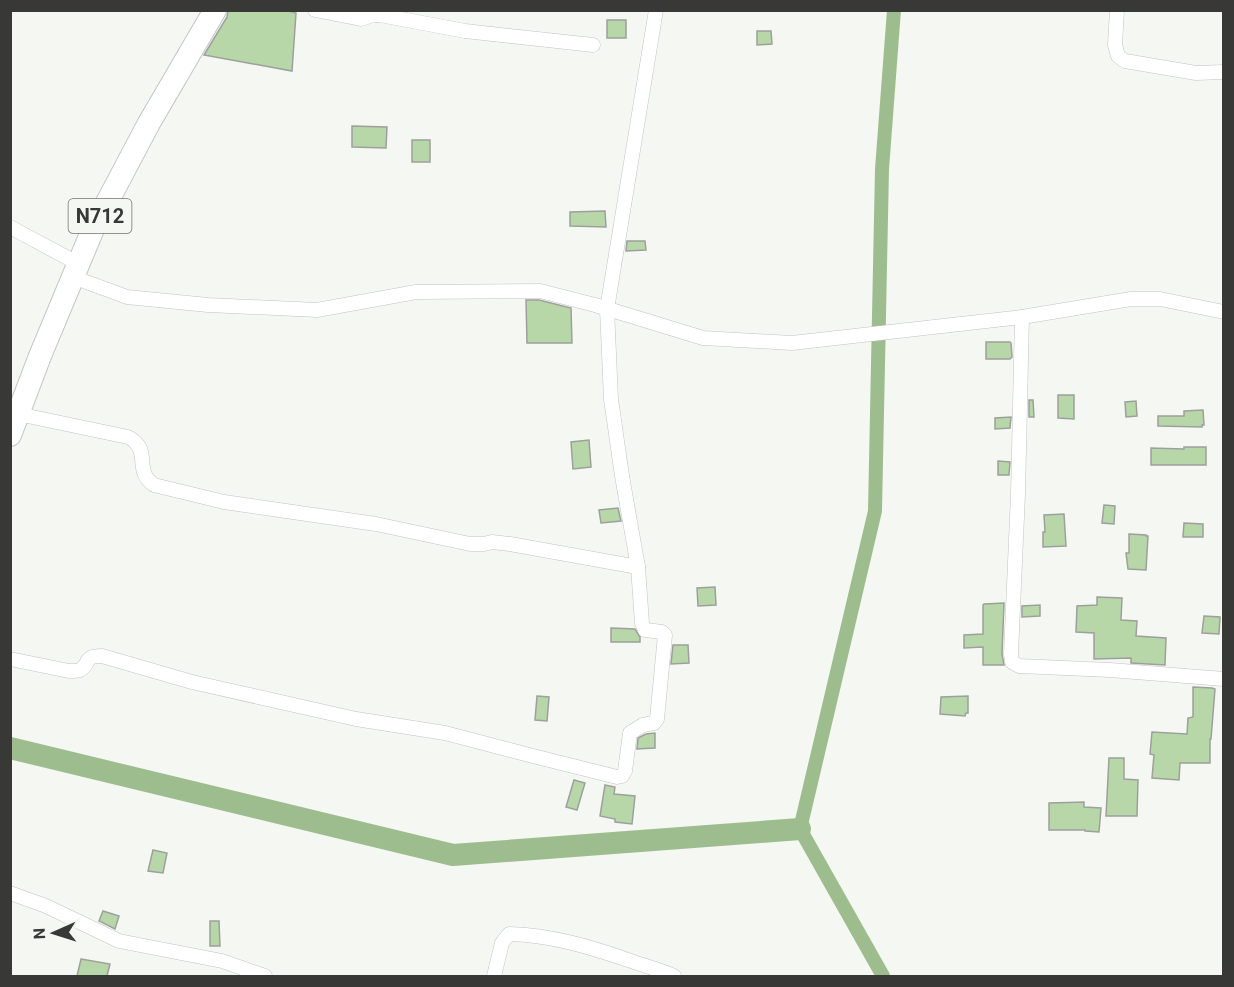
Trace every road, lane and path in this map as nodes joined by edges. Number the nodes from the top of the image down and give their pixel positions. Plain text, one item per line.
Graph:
1 (215, 10) edge
2 (315, 10) edge
3 (656, 10) edge
4 (1117, 10) edge
5 (593, 45) dead end
6 (1224, 72) edge
7 (10, 226) edge
8 (76, 271) junction
9 (607, 309) junction
10 (1224, 312) edge
11 (1022, 317) junction
12 (13, 421) edge
13 (638, 567) junction
14 (10, 659) edge
15 (1224, 679) edge
16 (10, 893) edge
17 (233, 971) edge
18 (265, 976) edge
19 (494, 976) edge
20 (675, 976) edge

1 - 8 highway, N712
2 - 5 street
3 - 9 street
4 - 6 street
7 - 8 street
8 - 9 street
8 - 12 highway, N712
9 - 11 street
9 - 13 street
10 - 11 street
11 - 15 street
12 - 13 street
13 - 14 street
16 - 17 street
17 - 18 street
19 - 20 street

